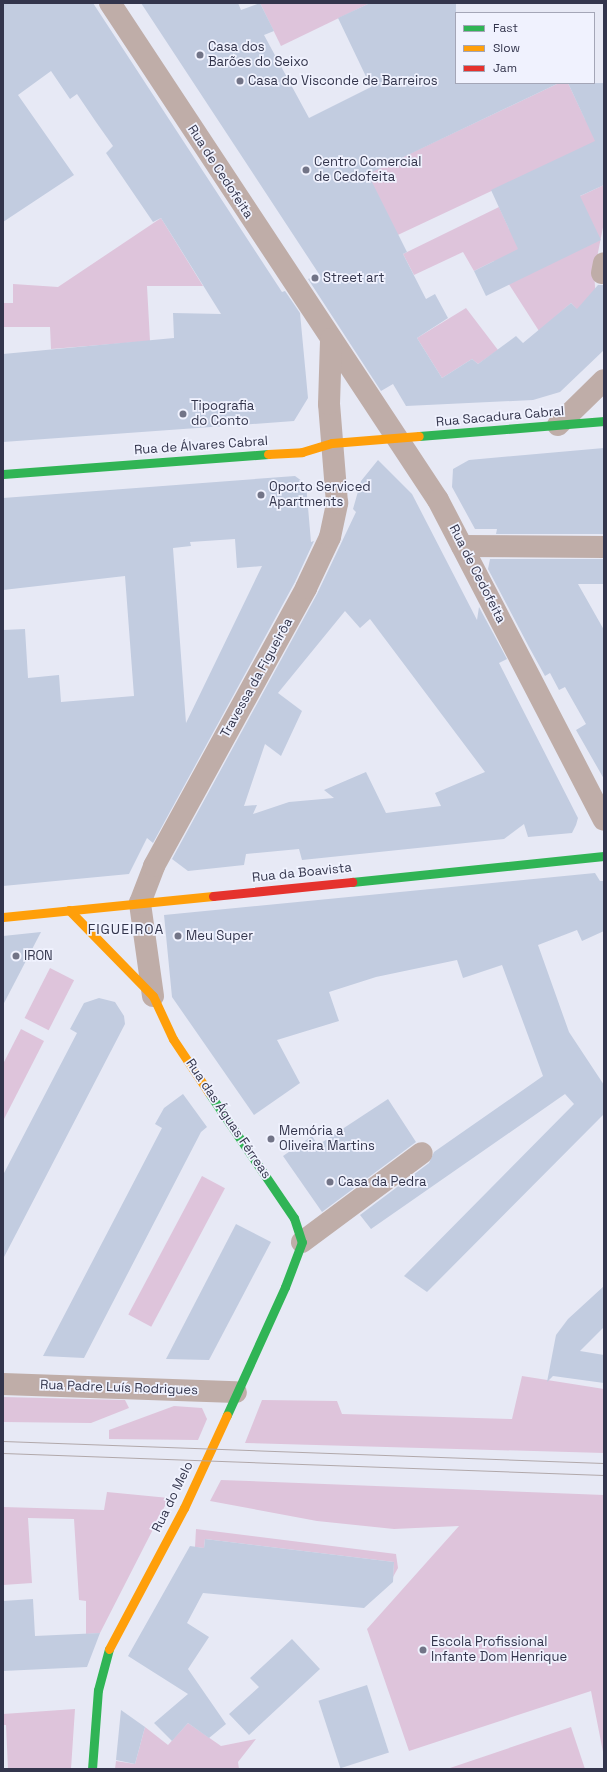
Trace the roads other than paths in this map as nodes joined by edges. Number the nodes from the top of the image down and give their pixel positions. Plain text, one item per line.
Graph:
1 (110, 3) edge
2 (331, 339) junction
3 (604, 380) edge
4 (604, 421) edge
5 (558, 425) junction
6 (399, 439) junction
7 (332, 443) junction
8 (3, 474) edge
9 (462, 546) junction
10 (604, 547) edge
11 (604, 820) edge
12 (604, 856) edge
13 (140, 903) junction
14 (69, 910) junction
15 (3, 917) edge
16 (153, 996) junction
17 (422, 1153) dead end
18 (302, 1242) junction
19 (3, 1384) edge
20 (236, 1392) junction
21 (92, 1769) edge

1 - 2 street, Rua de Cedofeita
2 - 6 street, Rua de Cedofeita
2 - 7 street
3 - 5 street
4 - 5 main road, Rua Sacadura Cabral
5 - 6 main road, Rua Sacadura Cabral
6 - 7 main road, Rua de Álvares Cabral
6 - 9 street, Rua de Cedofeita
7 - 8 main road, Rua de Álvares Cabral
7 - 13 street, Travessa da Figueirôa
9 - 10 street
9 - 11 street, Rua de Cedofeita
12 - 13 main road, Rua da Boavista
13 - 14 main road, Rua da Boavista
13 - 16 street, Rua das Águas Férreas
14 - 15 main road, Rua da Boavista
14 - 16 main road, Rua das Águas Férreas
16 - 18 main road, Rua das Águas Férreas
17 - 18 street
18 - 20 main road, Rua do Melo
19 - 20 street, Rua Padre Luís Rodrigues
20 - 21 main road, Rua do Melo

